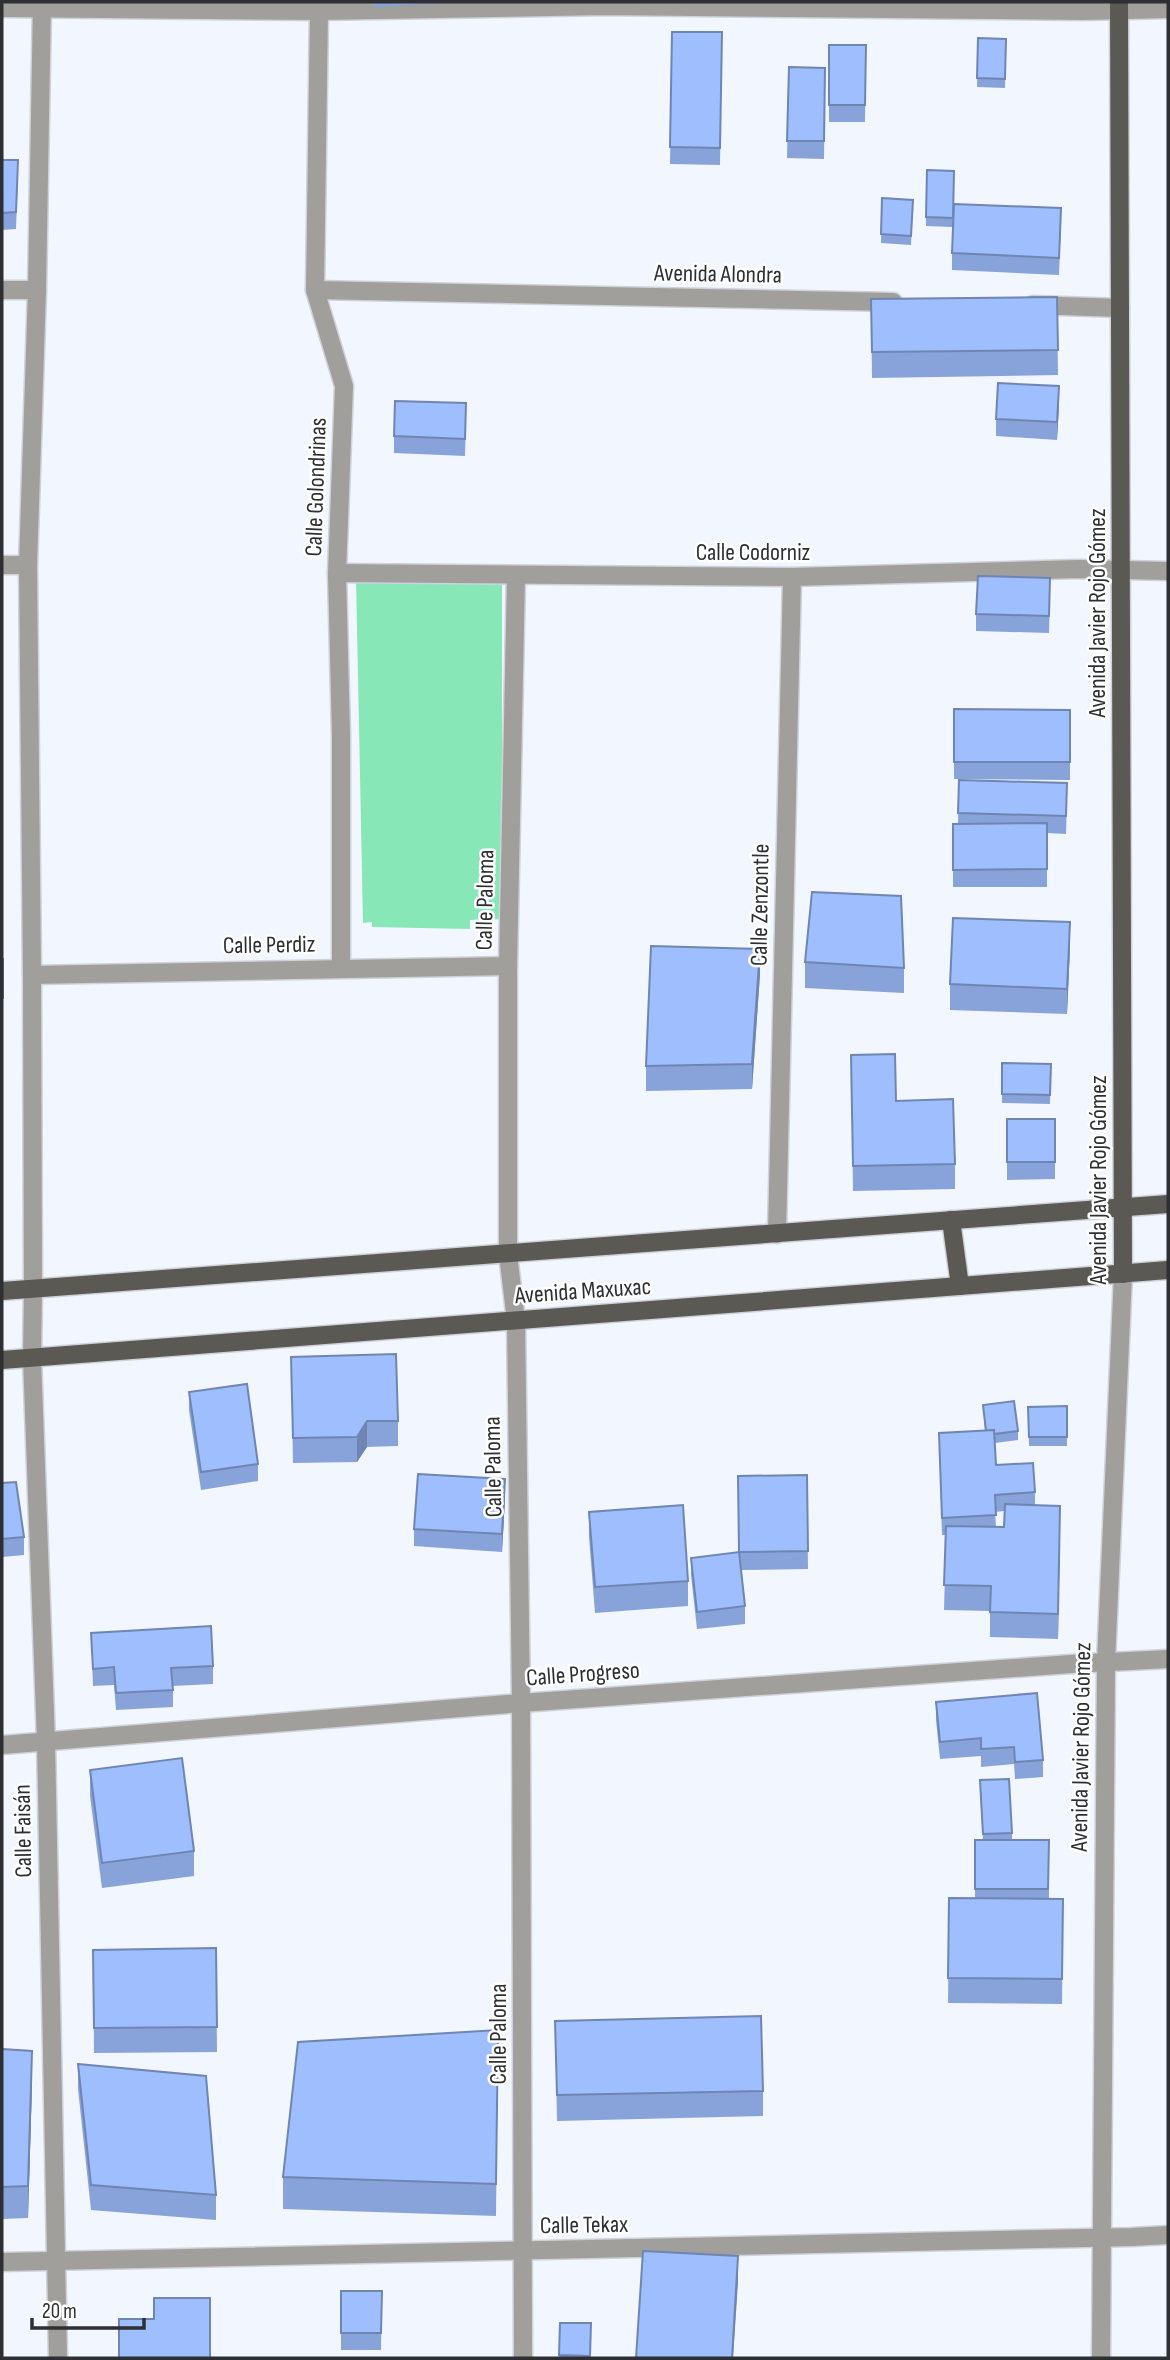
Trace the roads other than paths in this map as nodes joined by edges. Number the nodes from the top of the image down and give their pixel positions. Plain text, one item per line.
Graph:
1 (604, 4) edge
2 (860, 4) edge
3 (42, 5) edge
4 (1119, 6) edge
5 (2, 8) edge
6 (1168, 9) edge
7 (319, 11) junction
8 (2, 290) edge
9 (37, 290) junction
10 (315, 290) junction
11 (916, 303) edge
12 (1014, 305) edge
13 (1120, 308) junction
14 (2, 565) edge
15 (28, 565) junction
16 (1121, 570) junction
17 (1168, 571) edge
18 (337, 573) junction
19 (516, 576) junction
20 (792, 577) junction
21 (508, 966) junction
22 (341, 968) junction
23 (32, 975) junction
24 (1168, 1204) edge
25 (1123, 1208) junction
26 (951, 1220) junction
27 (778, 1234) junction
28 (508, 1254) junction
29 (1168, 1270) edge
30 (1123, 1274) junction
31 (960, 1286) junction
32 (33, 1289) junction
33 (2, 1291) edge
34 (516, 1321) junction
35 (32, 1358) junction
36 (2, 1360) edge
37 (1168, 1659) edge
38 (1106, 1662) junction
39 (521, 1703) junction
40 (46, 1741) junction
41 (2, 1745) edge
42 (1168, 2235) edge
43 (1101, 2238) junction
44 (523, 2250) junction
45 (55, 2261) junction
46 (2, 2262) edge
47 (58, 2358) edge
48 (523, 2358) edge
49 (1101, 2358) edge

1 - 2 street
1 - 7 street
2 - 4 street
3 - 5 street
3 - 7 street
3 - 9 street, Calle Faisán
4 - 6 street
4 - 13 main road, Avenida Javier Rojo Gómez
7 - 10 street, Calle Golondrinas
8 - 9 street
9 - 15 street, Calle Faisán
10 - 11 street, Avenida Alondra
10 - 18 street, Calle Golondrinas
12 - 13 street
13 - 16 main road, Avenida Javier Rojo Gómez
14 - 15 street
15 - 23 street, Calle Faisán
16 - 17 street, Calle Codorniz
16 - 20 street, Calle Codorniz
16 - 25 main road, Avenida Javier Rojo Gómez
18 - 19 street, Calle Codorniz
18 - 22 street, Calle Golondrinas
19 - 20 street, Calle Codorniz
19 - 21 street, Calle Paloma
20 - 27 street, Calle Zenzontle
21 - 22 street, Calle Perdiz
21 - 28 street, Calle Paloma
22 - 23 street, Calle Perdiz
23 - 32 street, Calle Faisán
24 - 25 main road, Avenida Maxuxac
25 - 26 main road, Avenida Maxuxac
25 - 30 main road, Avenida Javier Rojo Gómez
26 - 27 main road, Avenida Maxuxac
26 - 31 main road
27 - 28 main road, Avenida Maxuxac
28 - 32 main road, Avenida Maxuxac
28 - 34 street, Calle Paloma
29 - 30 main road, Avenida Maxuxac
30 - 31 main road, Avenida Maxuxac
30 - 38 street, Avenida Javier Rojo Gómez
31 - 34 main road, Avenida Maxuxac
32 - 33 main road, Avenida Maxuxac
32 - 35 street, Calle Faisán
34 - 35 main road, Avenida Maxuxac
34 - 39 street, Calle Paloma
35 - 36 main road, Avenida Maxuxac
35 - 40 street, Calle Faisán
37 - 38 street, Calle Progreso
38 - 39 street, Calle Progreso
38 - 43 street, Avenida Javier Rojo Gómez
39 - 40 street, Calle Progreso
39 - 44 street, Calle Paloma
40 - 41 street, Calle Progreso
40 - 45 street, Calle Faisán
42 - 43 street, Calle Tekax
43 - 44 street, Calle Tekax
43 - 49 street, Avenida Javier Rojo Gómez
44 - 45 street, Calle Tekax
44 - 48 street, Calle Paloma
45 - 46 street, Calle Tekax
45 - 47 street, Calle Faisán

